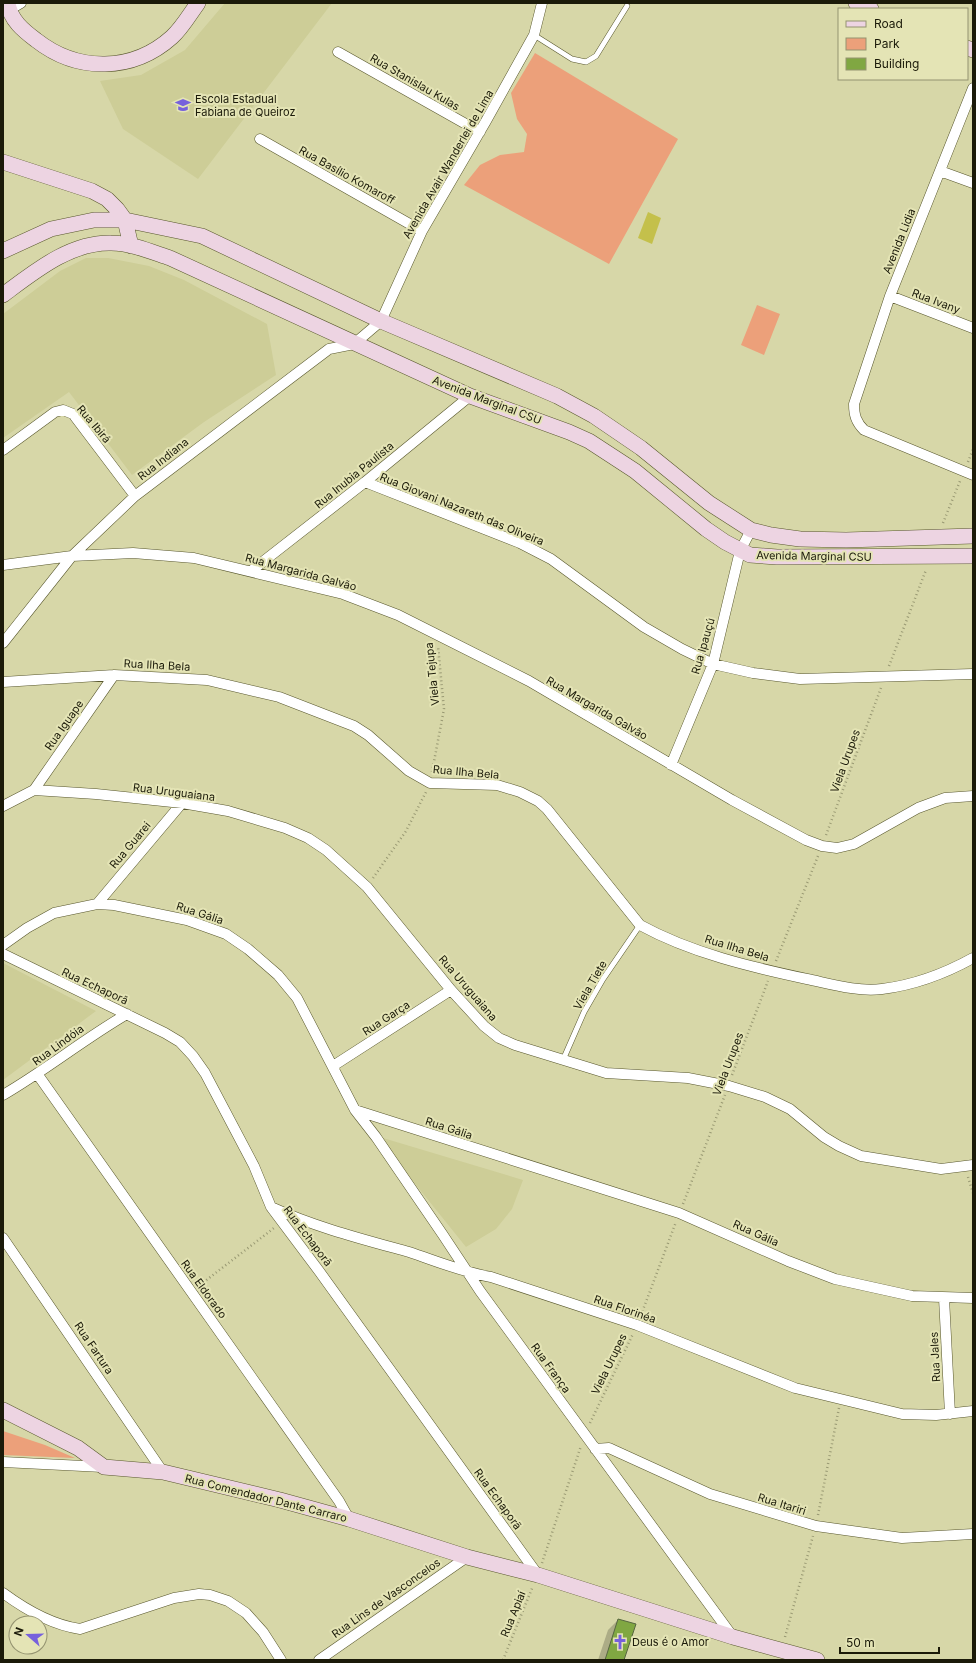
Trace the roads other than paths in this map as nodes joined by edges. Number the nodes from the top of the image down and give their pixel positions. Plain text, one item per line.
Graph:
1 (198, 3) edge
2 (542, 3) edge
3 (856, 3) edge
4 (626, 6) dead end
5 (10, 7) edge
6 (868, 8) edge
7 (534, 35) junction
8 (338, 52) dead end
9 (973, 88) edge
10 (480, 132) junction
11 (260, 140) dead end
12 (3, 162) edge
13 (940, 171) junction
14 (973, 183) edge
15 (125, 220) junction
16 (422, 231) junction
17 (131, 246) junction
18 (3, 251) edge
19 (3, 295) edge
20 (890, 296) junction
21 (380, 321) junction
22 (973, 328) edge
23 (354, 344) junction
24 (470, 396) junction
25 (3, 450) edge
26 (968, 473) edge
27 (365, 482) junction
28 (135, 496) junction
29 (751, 530) junction
30 (973, 536) edge
31 (740, 551) junction
32 (72, 556) junction
33 (973, 556) edge
34 (3, 565) edge
35 (251, 571) junction
36 (3, 644) edge
37 (713, 664) junction
38 (973, 674) edge
39 (114, 675) junction
40 (3, 682) edge
41 (671, 765) junction
42 (34, 790) junction
43 (973, 796) edge
44 (182, 802) junction
45 (3, 806) edge
46 (97, 904) junction
47 (640, 925) junction
48 (3, 945) edge
49 (3, 954) edge
50 (973, 958) edge
51 (452, 990) junction
52 (127, 1014) junction
53 (563, 1060) junction
54 (333, 1066) junction
55 (38, 1075) junction
56 (3, 1095) edge
57 (355, 1110) junction
58 (969, 1166) edge
59 (271, 1208) junction
60 (3, 1238) edge
61 (467, 1273) junction
62 (944, 1298) junction
63 (973, 1298) edge
64 (3, 1410) edge
65 (973, 1411) edge
66 (950, 1414) junction
67 (595, 1449) junction
68 (3, 1462) edge
69 (104, 1467) junction
70 (163, 1472) junction
71 (349, 1519) junction
72 (973, 1534) edge
73 (467, 1556) junction
74 (538, 1575) junction
75 (3, 1593) edge
76 (733, 1637) junction
77 (281, 1660) edge
78 (320, 1660) edge
79 (817, 1660) edge

1 - 5 main road
2 - 7 street, Avenida Avair Wanderlei de Lima
3 - 6 main road
4 - 7 lane
7 - 10 street, Avenida Avair Wanderlei de Lima
8 - 10 street, Rua Stanislau Kulas
9 - 13 street, Avenida Lidia
10 - 16 street, Avenida Avair Wanderlei de Lima
11 - 16 street, Rua Basílio Komaroff
12 - 15 main road
13 - 14 street
13 - 20 street, Avenida Lidia
15 - 17 main road
15 - 18 main road, Avenida Marginal CSU
15 - 21 main road, Avenida Marginal CSU
16 - 21 street, Avenida Avair Wanderlei de Lima
17 - 19 main road, Avenida Marginal CSU
17 - 23 main road, Avenida Marginal CSU
20 - 22 street, Rua Ivany
20 - 26 street, Avenida Lidia
21 - 23 street, Avenida Avair Wanderlei de Lima
21 - 29 main road, Avenida Marginal CSU
23 - 24 main road, Avenida Marginal CSU
23 - 28 street, Rua Indiana
24 - 27 street, Rua Inubia Paulista
24 - 31 main road, Avenida Marginal CSU
25 - 28 street, Rua Ibirá
27 - 35 street, Rua Inubia Paulista
27 - 37 street, Rua Giovani Nazareth das Oliveira
28 - 32 street, Rua Indiana
29 - 30 main road, Avenida Marginal CSU
29 - 31 street, Rua Ipauçú
31 - 33 main road, Avenida Marginal CSU
31 - 37 street, Rua Ipauçú
32 - 34 street, Rua Margarida Galvão
32 - 35 street, Rua Margarida Galvão
32 - 36 street, Rua Indiana
35 - 41 street, Rua Margarida Galvão
37 - 38 street, Rua Giovani Nazareth das Oliveira
37 - 41 street, Rua Ipauçú
39 - 40 street, Rua Ilha Bela
39 - 42 street, Rua Iguape
39 - 47 street, Rua Ilha Bela
41 - 43 street, Rua Margarida Galvão
42 - 44 street, Rua Uruguaiana
42 - 45 street
44 - 46 street, Rua Guarei
44 - 51 street, Rua Uruguaiana
46 - 48 street, Rua Gália
46 - 54 street, Rua Gália
47 - 50 street, Rua Ilha Bela
47 - 53 lane, Viela Tiete
49 - 52 street, Rua Echaporã
51 - 53 street, Rua Uruguaiana
51 - 54 street, Rua Garça
52 - 55 street, Rua Lindóia
52 - 59 street, Rua Echaporã
53 - 58 street, Rua Uruguaiana
54 - 57 street, Rua Gália
55 - 56 street, Rua Lindóia
55 - 71 street, Rua Eldorado
57 - 61 street, Rua França
57 - 62 street, Rua Gália
59 - 61 street, Rua Florinéa
59 - 74 street, Rua Echaporã
60 - 70 street, Rua Fartura
61 - 66 street, Rua Florinéa
61 - 67 street, Rua França
62 - 63 street, Rua Gália
62 - 66 street, Rua Jales
64 - 69 main road
65 - 66 street, Rua Florinéa
67 - 72 street, Rua Itariri
67 - 76 street, Rua França
68 - 69 street
69 - 70 main road, Rua Comendador Dante Carraro
70 - 71 main road, Rua Comendador Dante Carraro
71 - 73 main road, Rua Comendador Dante Carraro
73 - 74 main road, Rua Comendador Dante Carraro
73 - 78 street, Rua Lins de Vasconcelos
74 - 76 main road, Rua Comendador Dante Carraro
75 - 77 street
76 - 79 main road, Rua Comendador Dante Carraro

